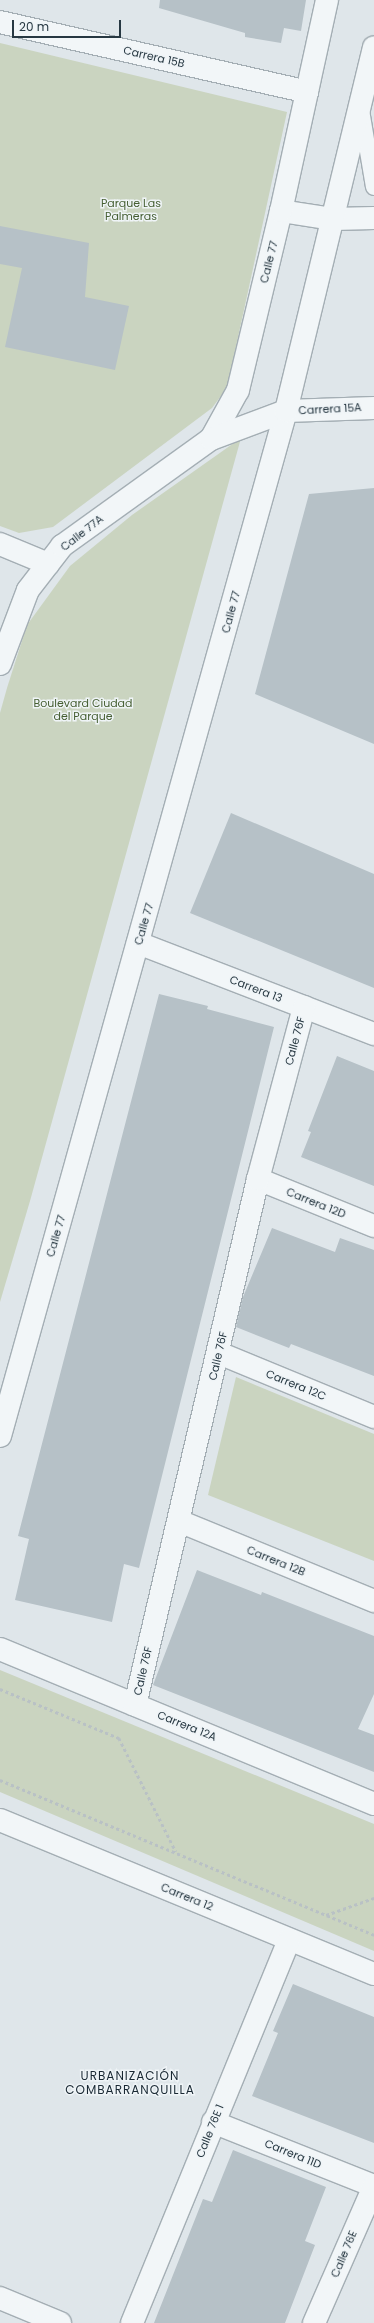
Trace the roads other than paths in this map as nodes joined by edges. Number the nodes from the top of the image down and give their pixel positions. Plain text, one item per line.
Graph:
1 (327, 0) edge
2 (0, 22) edge
3 (374, 48) edge
4 (307, 92) junction
5 (360, 105) junction
6 (374, 187) edge
7 (281, 211) junction
8 (374, 218) edge
9 (333, 219) junction
10 (374, 408) edge
11 (286, 411) junction
12 (211, 439) junction
13 (0, 544) edge
14 (48, 564) junction
15 (0, 664) edge
16 (138, 943) junction
17 (304, 1007) junction
18 (374, 1034) edge
19 (258, 1179) junction
20 (374, 1226) edge
21 (219, 1353) junction
22 (374, 1417) edge
23 (0, 1436) edge
24 (179, 1521) junction
25 (374, 1601) edge
26 (0, 1649) edge
27 (135, 1705) junction
28 (374, 1804) edge
29 (1, 1822) edge
30 (289, 1940) junction
31 (374, 1974) edge
32 (213, 2122) junction
33 (374, 2186) edge
34 (0, 2298) edge
35 (60, 2323) edge
36 (132, 2323) edge
37 (314, 2323) edge

1 - 4 street, Calle 77
2 - 4 street, Carrera 15B
3 - 5 street, Calle 77
4 - 7 street, Calle 77
5 - 6 lane
5 - 9 street, Calle 77
7 - 9 street
7 - 12 street, Calle 77
8 - 9 street
9 - 11 street, Calle 77
10 - 11 street, Carrera 15A
11 - 12 street
11 - 16 street, Calle 77
12 - 14 street, Calle 77A
13 - 14 street
14 - 15 street, Calle 77A
16 - 17 street, Carrera 13
16 - 23 street, Calle 77
17 - 18 street, Carrera 13
17 - 19 street, Calle 76F
19 - 20 street, Carrera 12D
19 - 21 street, Calle 76F
21 - 22 street, Carrera 12C
21 - 24 street, Calle 76F
24 - 25 street, Carrera 12B
24 - 27 street, Calle 76F
26 - 27 street, Carrera 12A
27 - 28 street, Carrera 12A
29 - 30 street, Carrera 12
30 - 31 street, Carrera 12
30 - 32 street, Calle 76E 1
32 - 33 street, Carrera 11D
32 - 36 street, Calle 76E 1
33 - 37 street, Calle 76E
34 - 35 street

